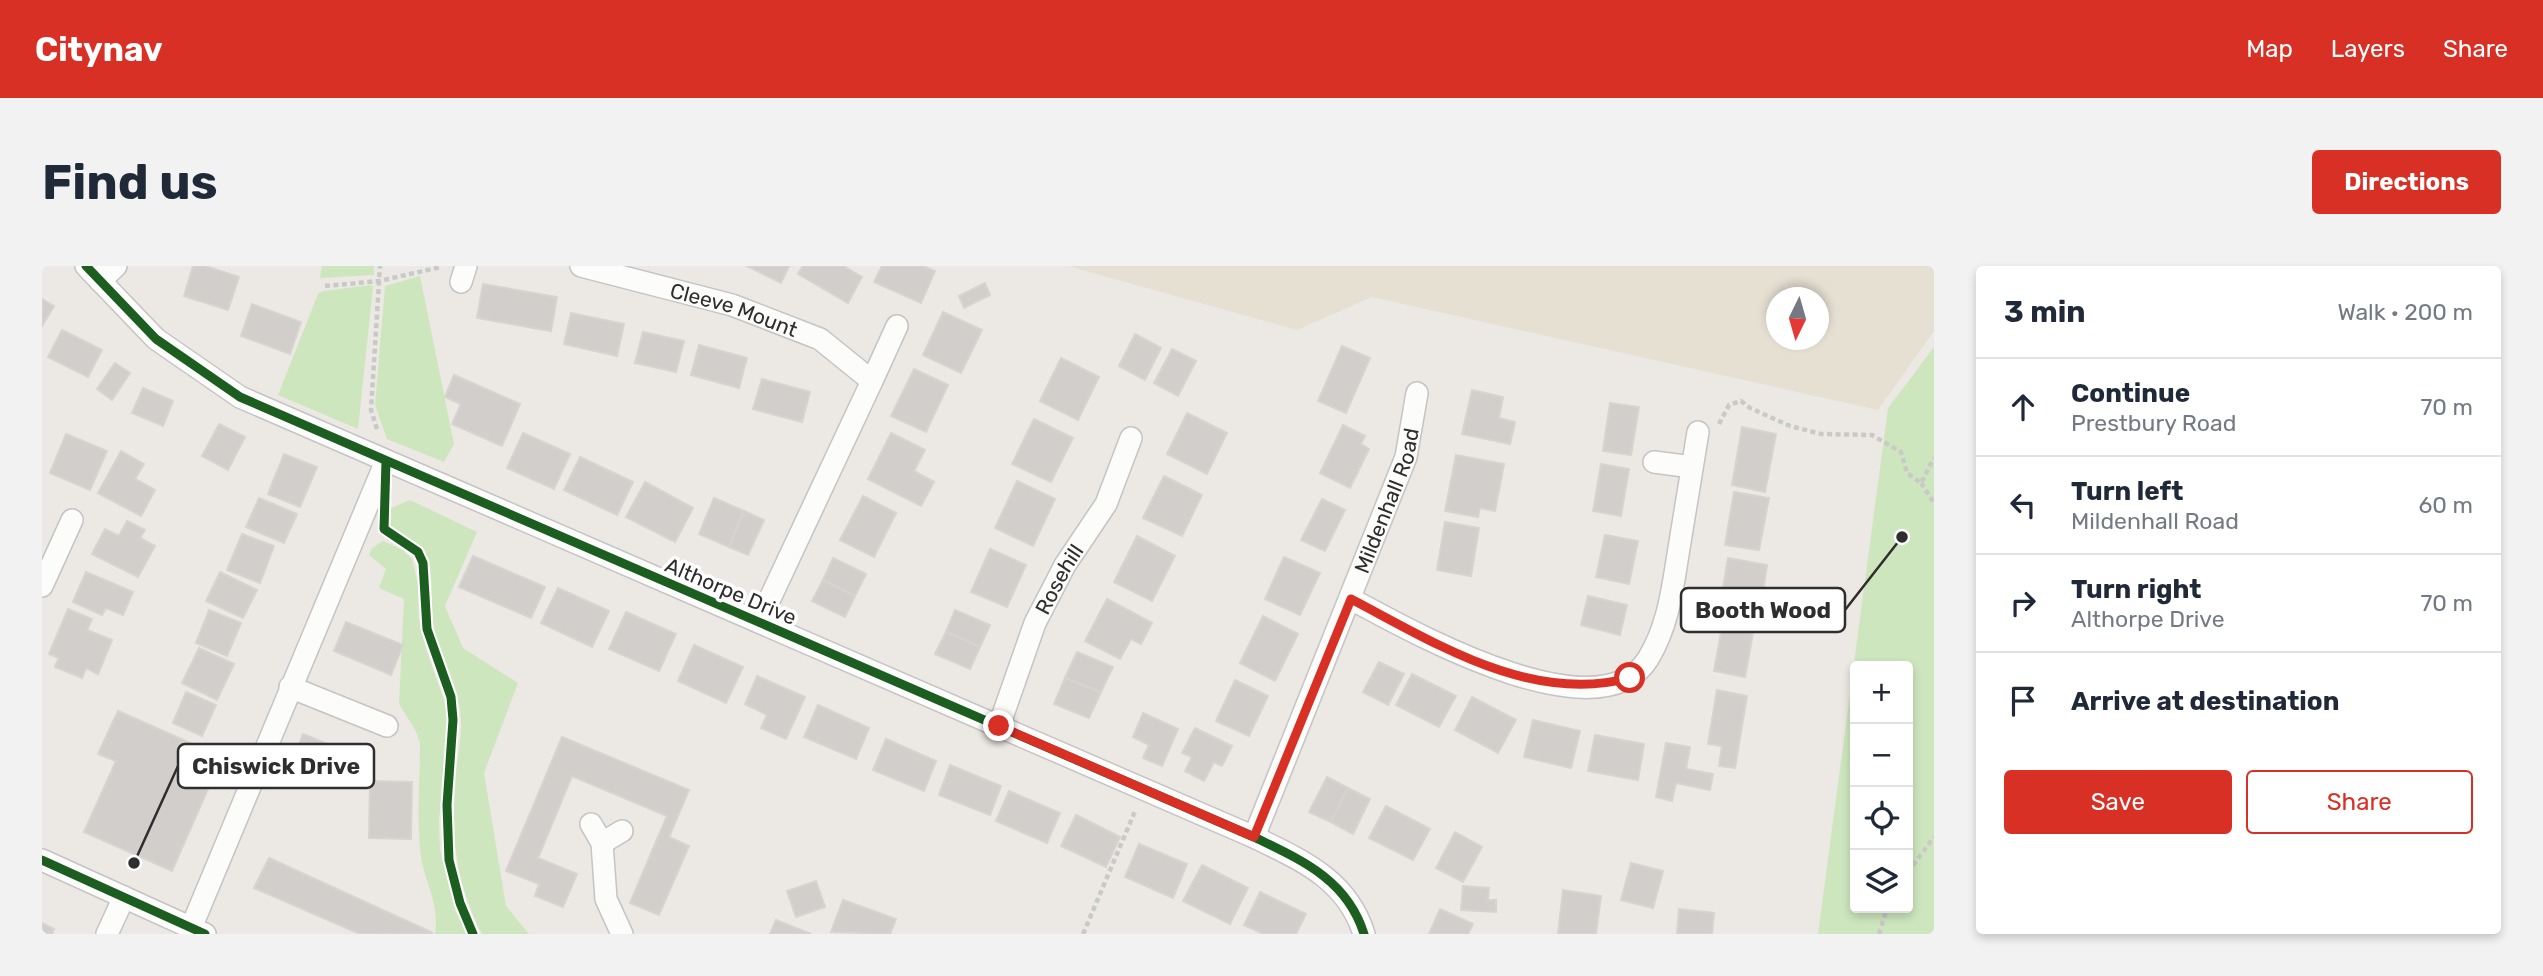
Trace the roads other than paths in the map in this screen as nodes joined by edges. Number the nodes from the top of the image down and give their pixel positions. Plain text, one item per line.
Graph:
1 (116, 266) edge
2 (581, 266) edge
3 (93, 274) edge
4 (897, 326) dead end
5 (872, 381) junction
6 (1417, 393) dead end
7 (1698, 432) road end
8 (1131, 438) dead end
9 (386, 461) junction
10 (1654, 462) dead end
11 (1692, 467) junction
12 (72, 520) dead end
13 (47, 558) edge
14 (42, 586) edge
15 (1351, 599) junction
16 (759, 622) junction
17 (290, 687) junction
18 (387, 726) dead end
19 (999, 726) junction
20 (591, 824) dead end
21 (622, 831) dead end
22 (1254, 837) junction
23 (602, 843) junction
24 (42, 860) edge
25 (124, 897) junction
26 (198, 931) edge
27 (107, 934) edge
28 (622, 934) edge
29 (1364, 934) edge

1 - 3 street
2 - 5 street, Cleeve Mount
3 - 9 street, Althorpe Drive
4 - 5 street
5 - 16 street
6 - 15 street, Mildenhall Road
7 - 11 street
8 - 19 street, Rosehill
9 - 16 street, Althorpe Drive
9 - 17 street
10 - 11 street
11 - 15 street
12 - 13 street
13 - 14 street
15 - 22 street, Mildenhall Road
16 - 19 street, Althorpe Drive
17 - 18 street
17 - 26 street
19 - 22 street, Althorpe Drive
20 - 23 street
21 - 23 street
22 - 29 street, Althorpe Drive
23 - 28 street
24 - 25 street
25 - 26 street
25 - 27 street

